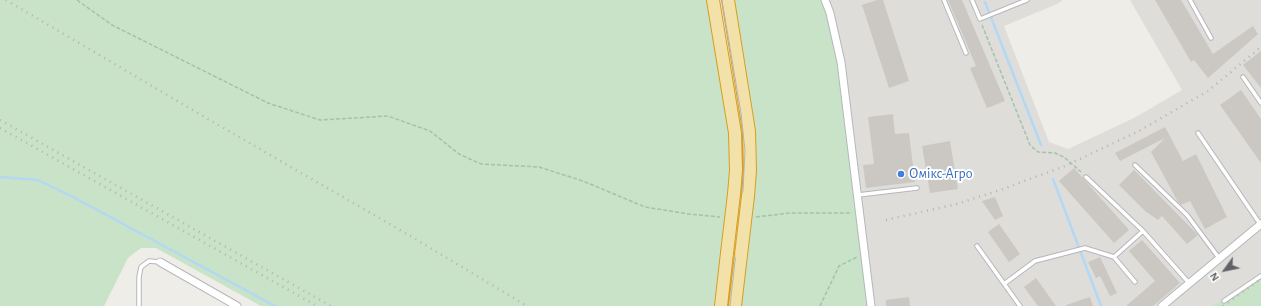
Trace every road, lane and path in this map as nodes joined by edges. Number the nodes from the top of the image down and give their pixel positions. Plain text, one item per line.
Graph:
1 (77, 0) edge
2 (713, 0) edge
3 (728, 0) edge
4 (825, 0) edge
5 (944, 0) edge
6 (972, 0) edge
7 (1027, 0) edge
8 (1190, 0) edge
9 (980, 19) junction
10 (1212, 38) dead end
11 (966, 53) dead end
12 (1243, 77) dead end
13 (1261, 103) edge
14 (1198, 133) dead end
15 (1135, 165) dead end
16 (1086, 177) joint
17 (918, 188) dead end
18 (858, 195) junction
19 (860, 213) junction
20 (720, 217) dead end
21 (756, 217) dead end
22 (1261, 224) edge
23 (1143, 231) junction
24 (977, 246) dead end
25 (865, 254) junction
26 (1114, 257) junction
27 (1219, 258) junction
28 (160, 262) joint
29 (1261, 276) edge
30 (1135, 282) dead end
31 (1189, 283) junction
32 (1004, 284) junction
33 (1224, 302) dead end
34 (139, 306) edge
35 (237, 306) edge
36 (721, 306) edge
37 (735, 306) edge
38 (820, 306) edge
39 (871, 306) edge
40 (1020, 306) edge
41 (1162, 306) edge

1 - 20 path
2 - 36 highway, bridge
3 - 37 highway, bridge
4 - 18 street
5 - 11 lane
6 - 9 lane
7 - 9 lane
8 - 10 lane
9 - 16 path
12 - 13 lane
14 - 22 lane
15 - 27 lane
16 - 23 lane
17 - 18 lane
18 - 19 street
19 - 21 path
19 - 25 street
22 - 27 street
23 - 26 lane
23 - 31 lane
24 - 32 lane
25 - 38 path
25 - 39 street
26 - 30 lane
26 - 32 lane
27 - 31 street
28 - 34 lane
28 - 35 street
29 - 33 lane
31 - 41 street
32 - 40 lane

